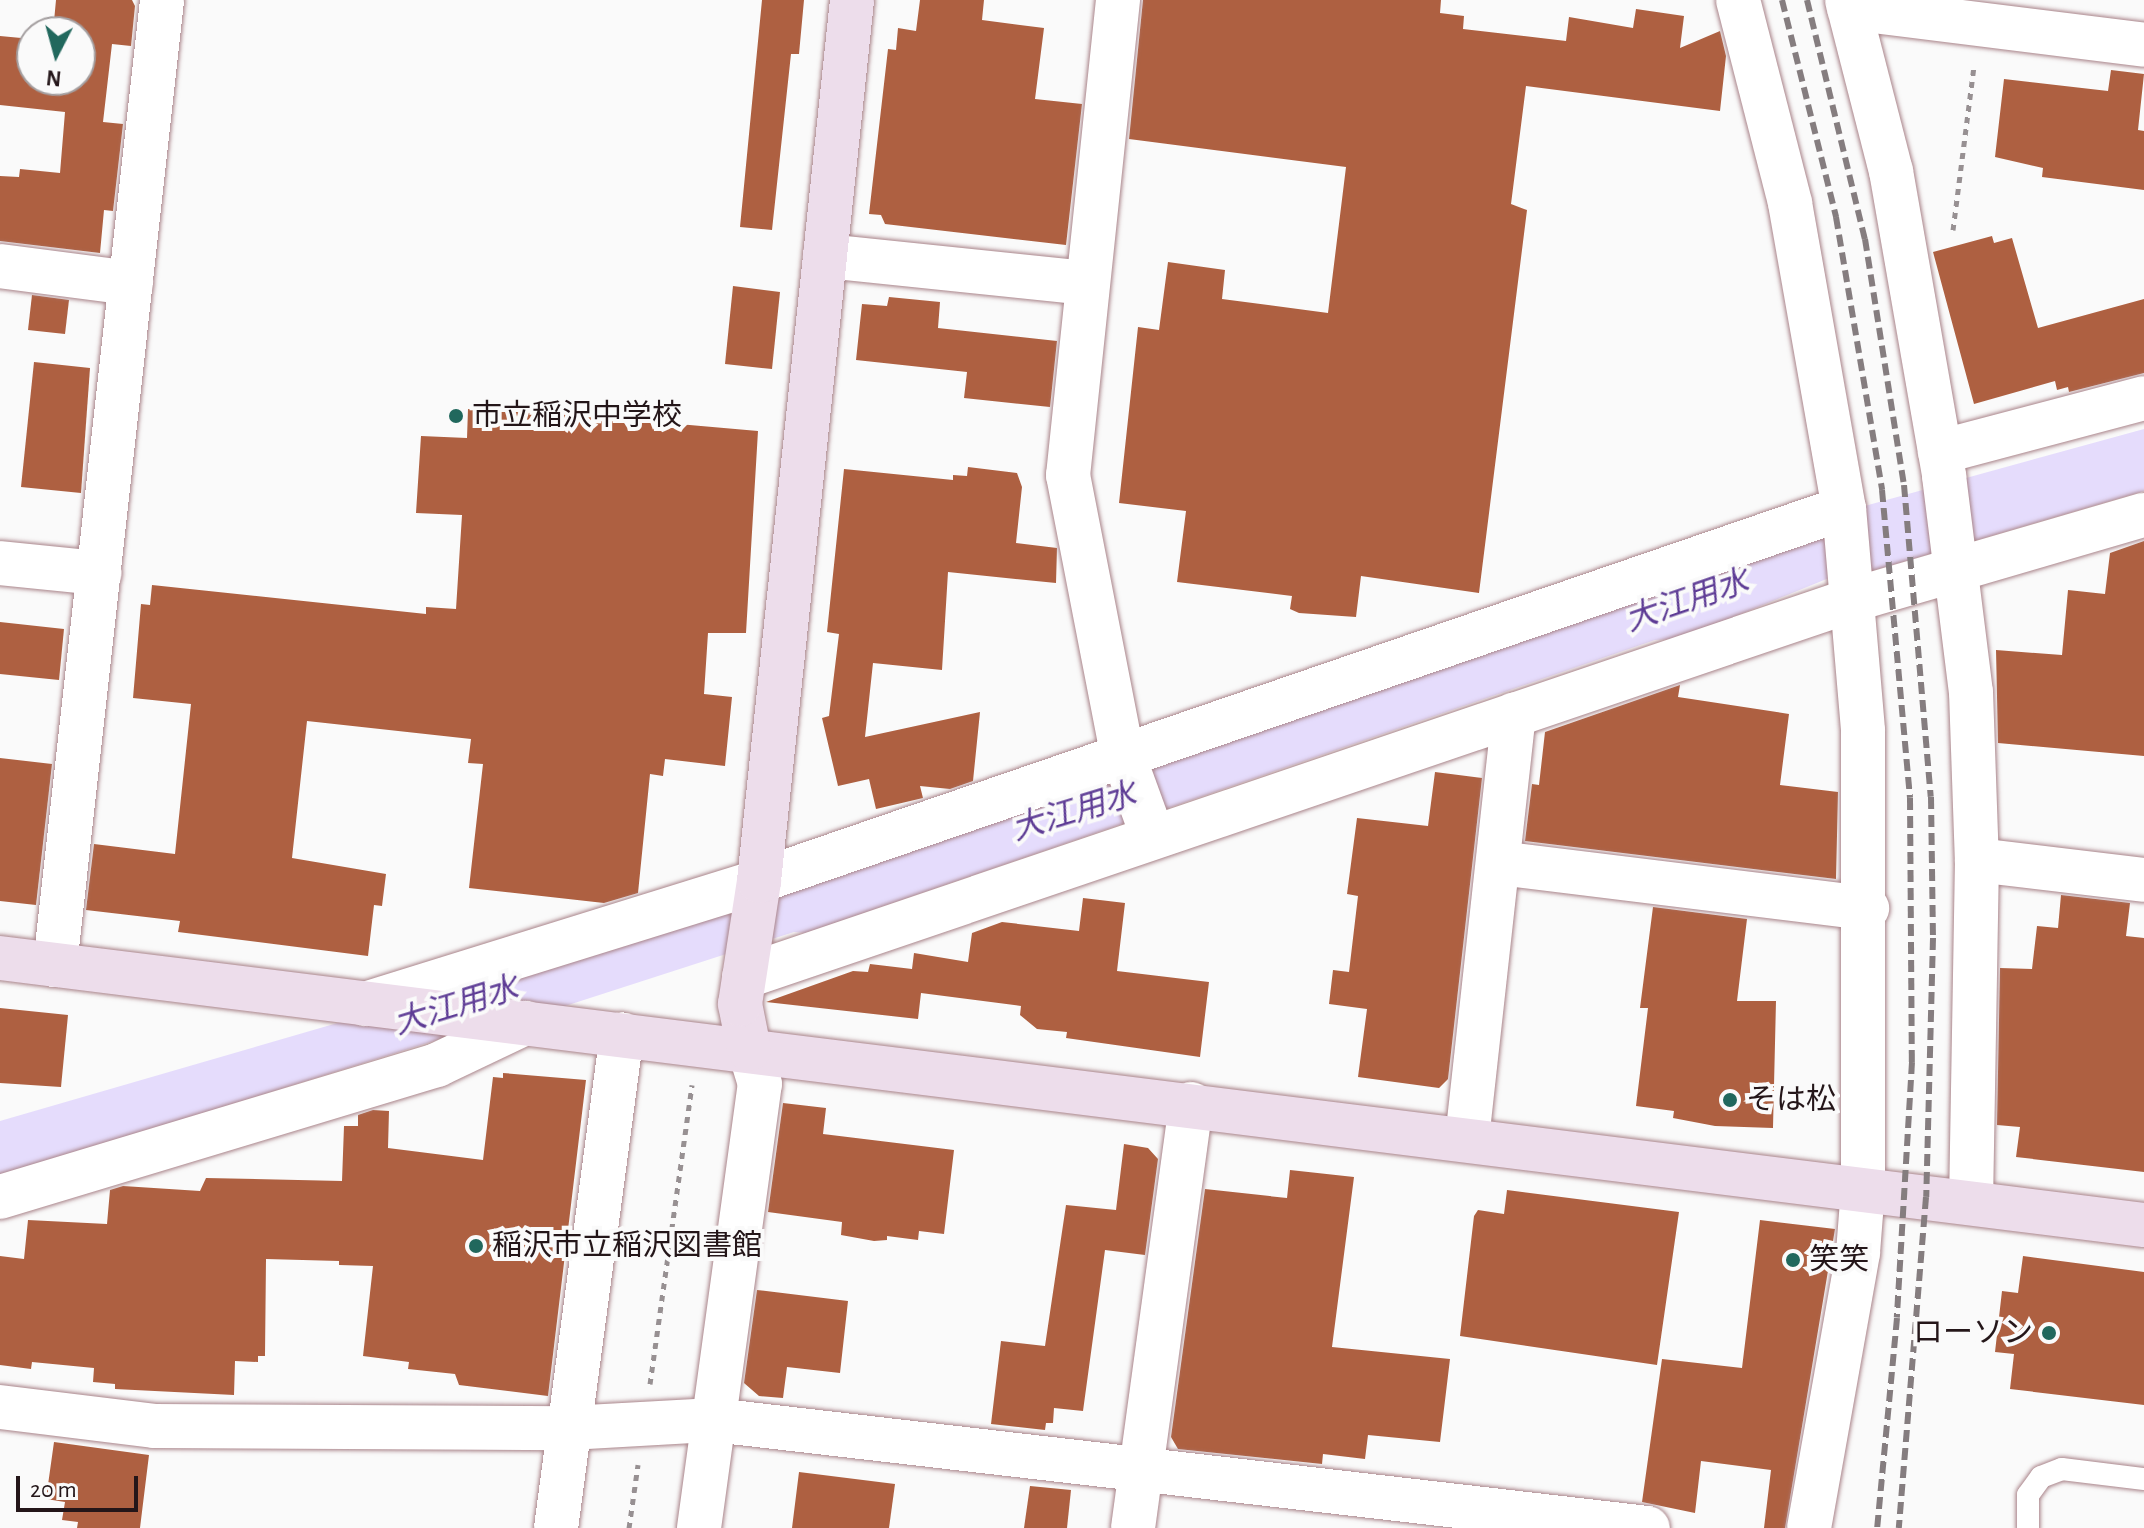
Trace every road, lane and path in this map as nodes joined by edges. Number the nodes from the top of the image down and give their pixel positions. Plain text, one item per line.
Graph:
1 (162, 0) edge
2 (852, 0) edge
3 (1118, 0) edge
4 (1738, 0) edge
5 (1848, 4) edge
6 (1979, 25) junction
7 (2144, 45) edge
8 (1953, 230) dead end
9 (825, 256) junction
10 (0, 266) edge
11 (131, 283) junction
12 (1088, 283) junction
13 (2144, 398) edge
14 (1942, 464) junction
15 (1844, 511) junction
16 (2144, 515) edge
17 (1953, 560) junction
18 (0, 563) edge
19 (99, 573) junction
20 (1849, 591) junction
21 (1514, 715) junction
22 (1124, 757) junction
23 (1150, 828) junction
24 (1977, 860) junction
25 (1499, 863) junction
26 (2144, 880) edge
27 (758, 884) junction
28 (1867, 908) junction
29 (0, 958) edge
30 (746, 964) junction
31 (55, 965) junction
32 (376, 1005) junction
33 (525, 1023) junction
34 (622, 1034) junction
35 (749, 1049) junction
36 (693, 1076) dead end
37 (1191, 1104) junction
38 (1467, 1139) junction
39 (1863, 1189) junction
40 (0, 1197) edge
41 (1971, 1203) junction
42 (2144, 1225) edge
43 (0, 1407) edge
44 (714, 1420) junction
45 (644, 1424) junction
46 (569, 1428) junction
47 (1141, 1470) junction
48 (2144, 1479) edge
49 (556, 1528) edge
50 (629, 1528) edge
51 (699, 1528) edge
52 (1133, 1528) edge
53 (1648, 1528) edge
54 (1809, 1528) edge
55 (2028, 1528) edge

1 - 11 street
2 - 9 street
3 - 12 street
4 - 15 street
5 - 6 street
5 - 14 street
6 - 7 street
6 - 8 path
9 - 12 street
9 - 27 street
10 - 11 street
11 - 19 street
12 - 22 street
13 - 14 street
14 - 17 street
15 - 20 street
15 - 22 street
16 - 17 street
17 - 20 street
17 - 24 street
18 - 19 street
19 - 31 street
20 - 21 street
20 - 28 street
21 - 23 street
21 - 25 street
22 - 23 street
22 - 27 street
23 - 30 street
24 - 26 street
24 - 41 street
25 - 28 street
25 - 38 street
27 - 30 street
27 - 32 street
28 - 39 street
29 - 31 street
30 - 35 street
31 - 32 street
32 - 33 street
33 - 34 street
33 - 40 street
34 - 35 street
34 - 46 street
35 - 37 street
35 - 44 street
36 - 45 path
37 - 38 street
37 - 47 street
38 - 39 street
39 - 41 street
39 - 54 street
41 - 42 street
43 - 46 street
44 - 45 street
44 - 47 street
44 - 51 street
45 - 46 street
45 - 50 path
46 - 49 street
47 - 52 street
47 - 53 street
48 - 55 lane

